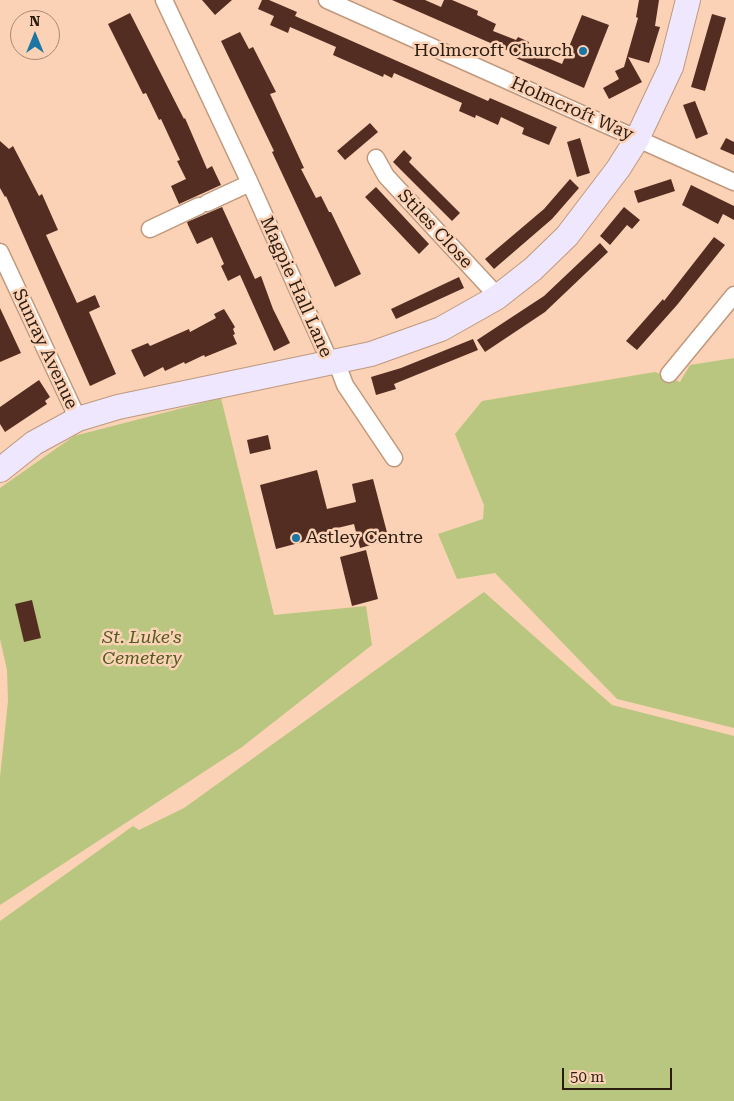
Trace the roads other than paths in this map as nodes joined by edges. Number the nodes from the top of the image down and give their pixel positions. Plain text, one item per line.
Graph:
1 (164, 0) edge
2 (327, 0) edge
3 (688, 0) edge
4 (637, 139) junction
5 (376, 158) dead end
6 (734, 182) edge
7 (250, 183) junction
8 (150, 230) dead end
9 (0, 252) edge
10 (6, 280) edge
11 (734, 295) edge
12 (496, 298) junction
13 (336, 363) junction
14 (669, 374) dead end
15 (78, 419) junction
16 (394, 458) dead end
17 (0, 470) edge

1 - 7 street, Magpie Hall Lane
2 - 4 street, Holmcroft Way
3 - 4 street
4 - 6 street, Holmcroft Way
4 - 12 street
5 - 12 street, Stiles Close
7 - 8 street
7 - 13 street, Magpie Hall Lane
9 - 10 street, Sunray Avenue
10 - 15 street, Sunray Avenue
11 - 14 street
12 - 13 street
13 - 15 street, Magpie Hall Lane
13 - 16 street, Magpie Hall Lane
15 - 17 street, Magpie Hall Lane

